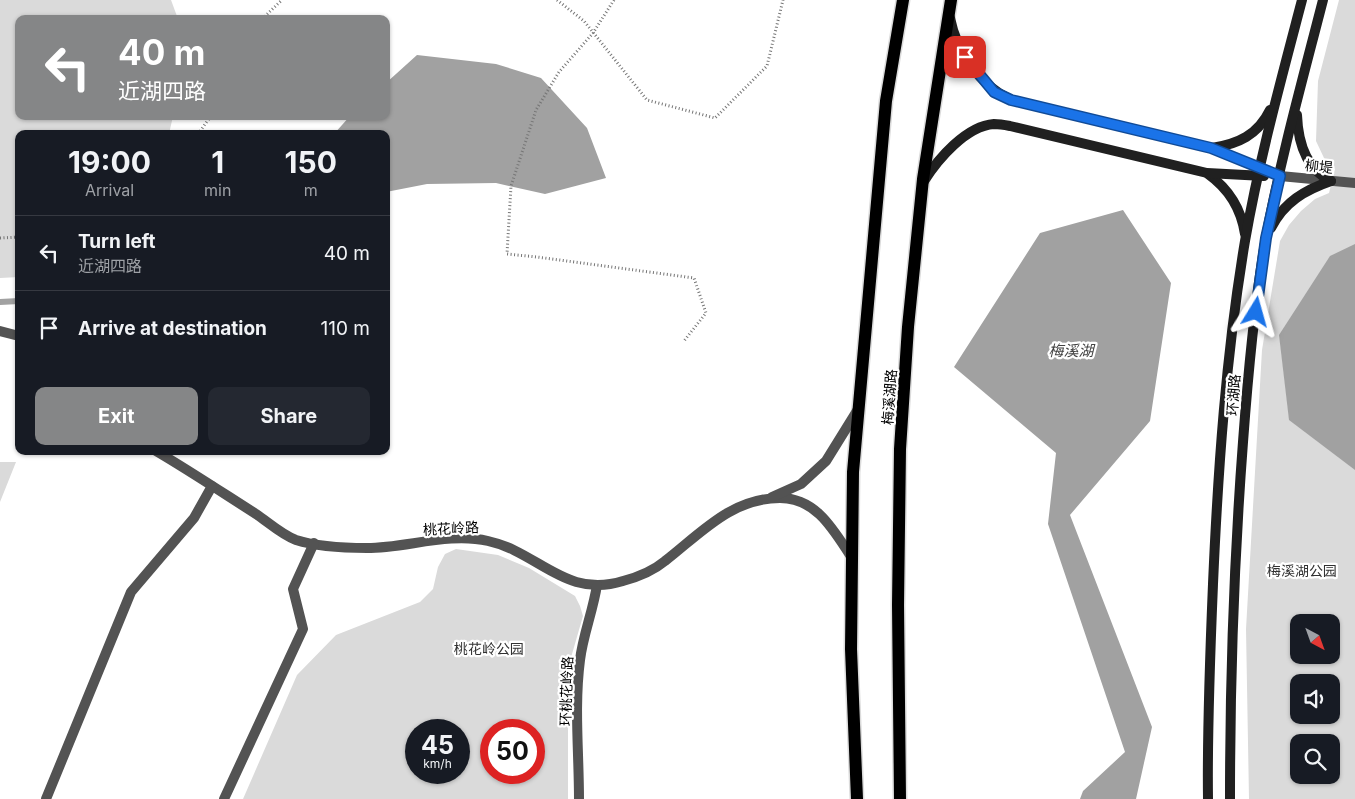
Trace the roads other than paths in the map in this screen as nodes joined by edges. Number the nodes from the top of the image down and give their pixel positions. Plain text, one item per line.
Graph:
1 (903, 0) edge
2 (951, 0) edge
3 (1302, 0) edge
4 (1323, 0) edge
5 (949, 14) junction
6 (1277, 96) junction
7 (1297, 101) junction
8 (1211, 148) junction
9 (1260, 172) junction
10 (1207, 173) junction
11 (1280, 176) junction
12 (1331, 181) junction
13 (1355, 183) edge
14 (922, 184) junction
15 (1266, 238) junction
16 (1246, 240) junction
17 (0, 331) edge
18 (15, 335) edge
19 (859, 408) junction
20 (162, 455) edge
21 (212, 486) junction
22 (768, 499) junction
23 (314, 543) junction
24 (852, 558) junction
25 (597, 586) junction
26 (46, 799) edge
27 (224, 799) edge
28 (579, 799) edge
29 (858, 799) edge
30 (900, 799) edge
31 (1208, 799) edge
32 (1230, 799) edge

1 - 19 main road, 梅溪湖路
2 - 5 main road, 梅溪湖路
3 - 6 main road, 环湖路
4 - 7 main road, 环湖路
5 - 8 main road
5 - 14 main road, 梅溪湖路
6 - 8 main road
6 - 9 main road, 环湖路
7 - 11 main road, 环湖路
7 - 12 main road
8 - 9 main road
9 - 10 main road
9 - 11 main road
9 - 16 main road, 环湖路
10 - 14 main road
10 - 16 main road
11 - 12 street, 柳堤
11 - 15 main road, 环湖路
12 - 13 street, 柳堤
12 - 15 main road
14 - 30 main road, 梅溪湖路
15 - 32 main road, 环湖路
16 - 31 main road, 环湖路
17 - 18 street
19 - 22 street
19 - 24 main road, 梅溪湖路
20 - 21 street, 桃花岭路
21 - 23 street, 桃花岭路
21 - 26 street
22 - 24 street
22 - 25 street, 桃花岭路
23 - 25 street, 桃花岭路
23 - 27 street
24 - 29 main road, 梅溪湖路
25 - 28 street, 环桃花岭路

